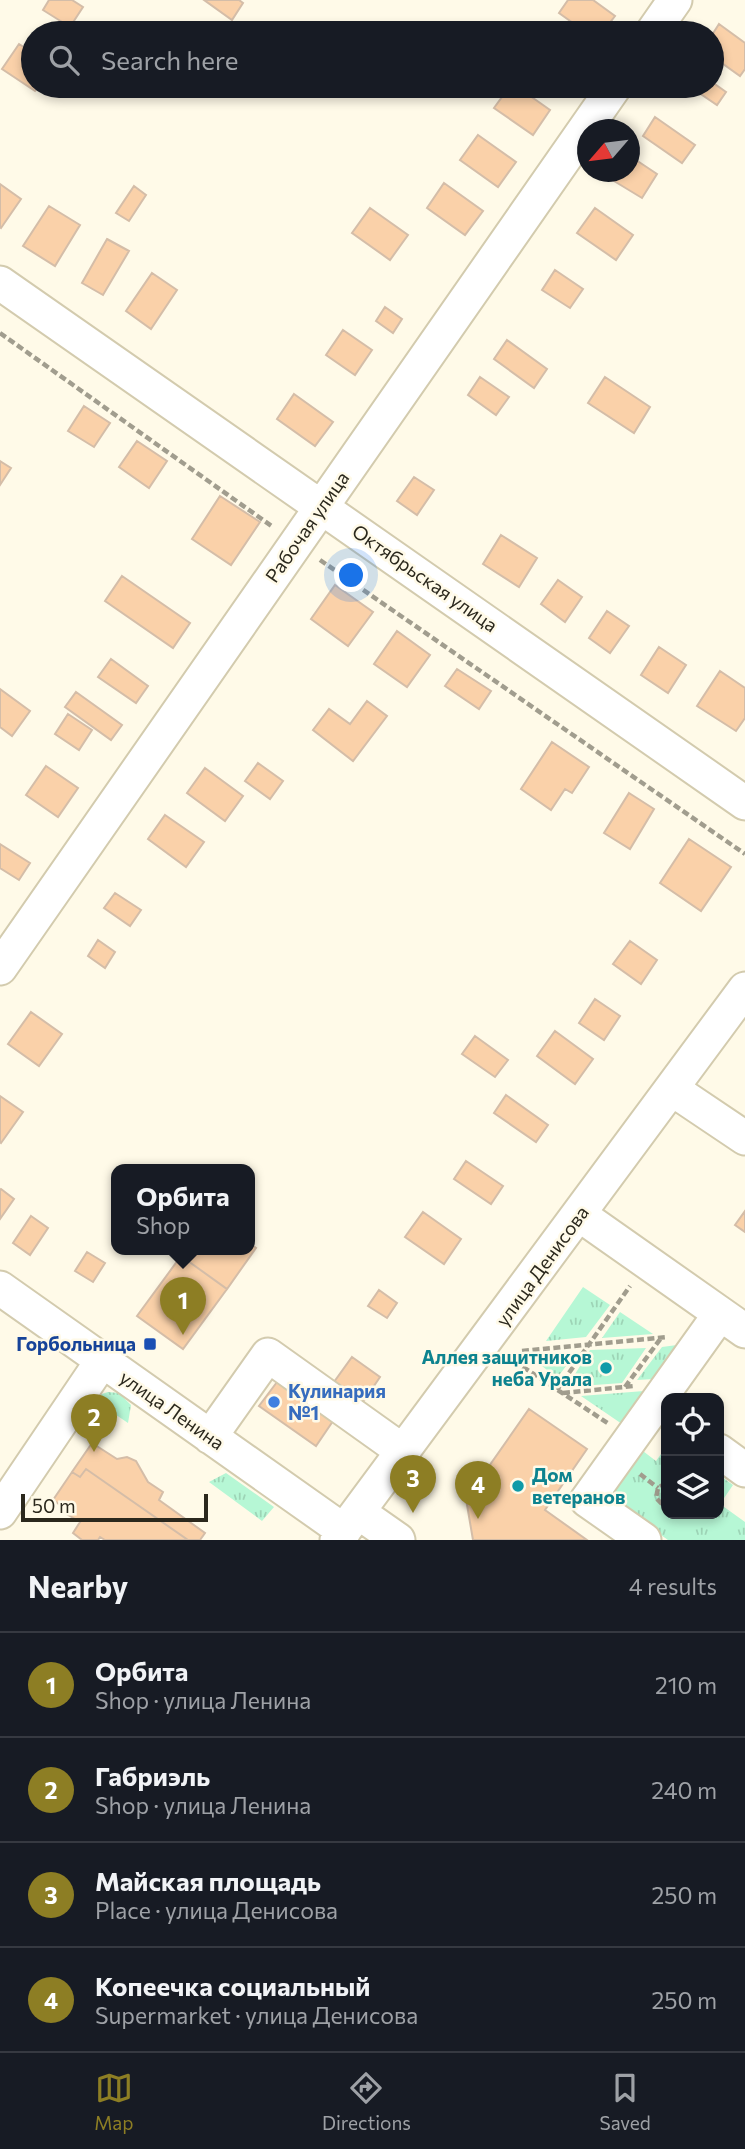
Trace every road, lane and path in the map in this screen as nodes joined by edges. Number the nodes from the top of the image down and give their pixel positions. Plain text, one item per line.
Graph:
1 (675, 0) edge
2 (660, 21) edge
3 (607, 98) edge
4 (3, 290) edge
5 (0, 333) edge
6 (322, 506) junction
7 (296, 543) junction
8 (745, 803) edge
9 (745, 854) edge
10 (0, 968) edge
11 (745, 989) edge
12 (672, 1090) junction
13 (745, 1138) edge
14 (580, 1215) junction
15 (630, 1286) dead end
16 (0, 1288) edge
17 (723, 1327) edge
18 (661, 1338) junction
19 (588, 1345) junction
20 (522, 1351) dead end
21 (102, 1361) junction
22 (514, 1361) dead end
23 (624, 1387) junction
24 (559, 1392) junction
25 (670, 1393) edge
26 (661, 1399) edge
27 (661, 1403) edge
28 (210, 1437) junction
29 (631, 1438) junction
30 (404, 1452) junction
31 (724, 1455) edge
32 (745, 1470) edge
33 (661, 1486) edge
34 (661, 1503) edge
35 (0, 1513) edge
36 (0, 1527) edge
37 (347, 1528) edge
38 (5, 1540) edge
39 (398, 1540) edge
40 (645, 1540) edge

1 - 2 street
3 - 6 street, Рабочая улица
4 - 6 street, Октябрьская улица
5 - 7 path
6 - 7 street, Рабочая улица
6 - 8 street, Октябрьская улица
7 - 9 path
7 - 10 street, Рабочая улица
11 - 12 street, улица Денисова
12 - 13 street
12 - 14 street, улица Денисова
14 - 17 street
14 - 30 street, улица Денисова
15 - 19 path
16 - 21 street, улица Ленина
17 - 18 path
17 - 25 street
18 - 19 path
18 - 23 path
19 - 20 path
19 - 24 path
21 - 28 street, улица Ленина
21 - 35 street
22 - 24 path
23 - 24 path
23 - 26 path
24 - 29 path
27 - 29 street
28 - 30 street
28 - 37 street, улица Ленина
29 - 40 street
30 - 37 street, улица Денисова
31 - 32 street
33 - 34 path
36 - 38 street
37 - 39 street, улица Ленина

